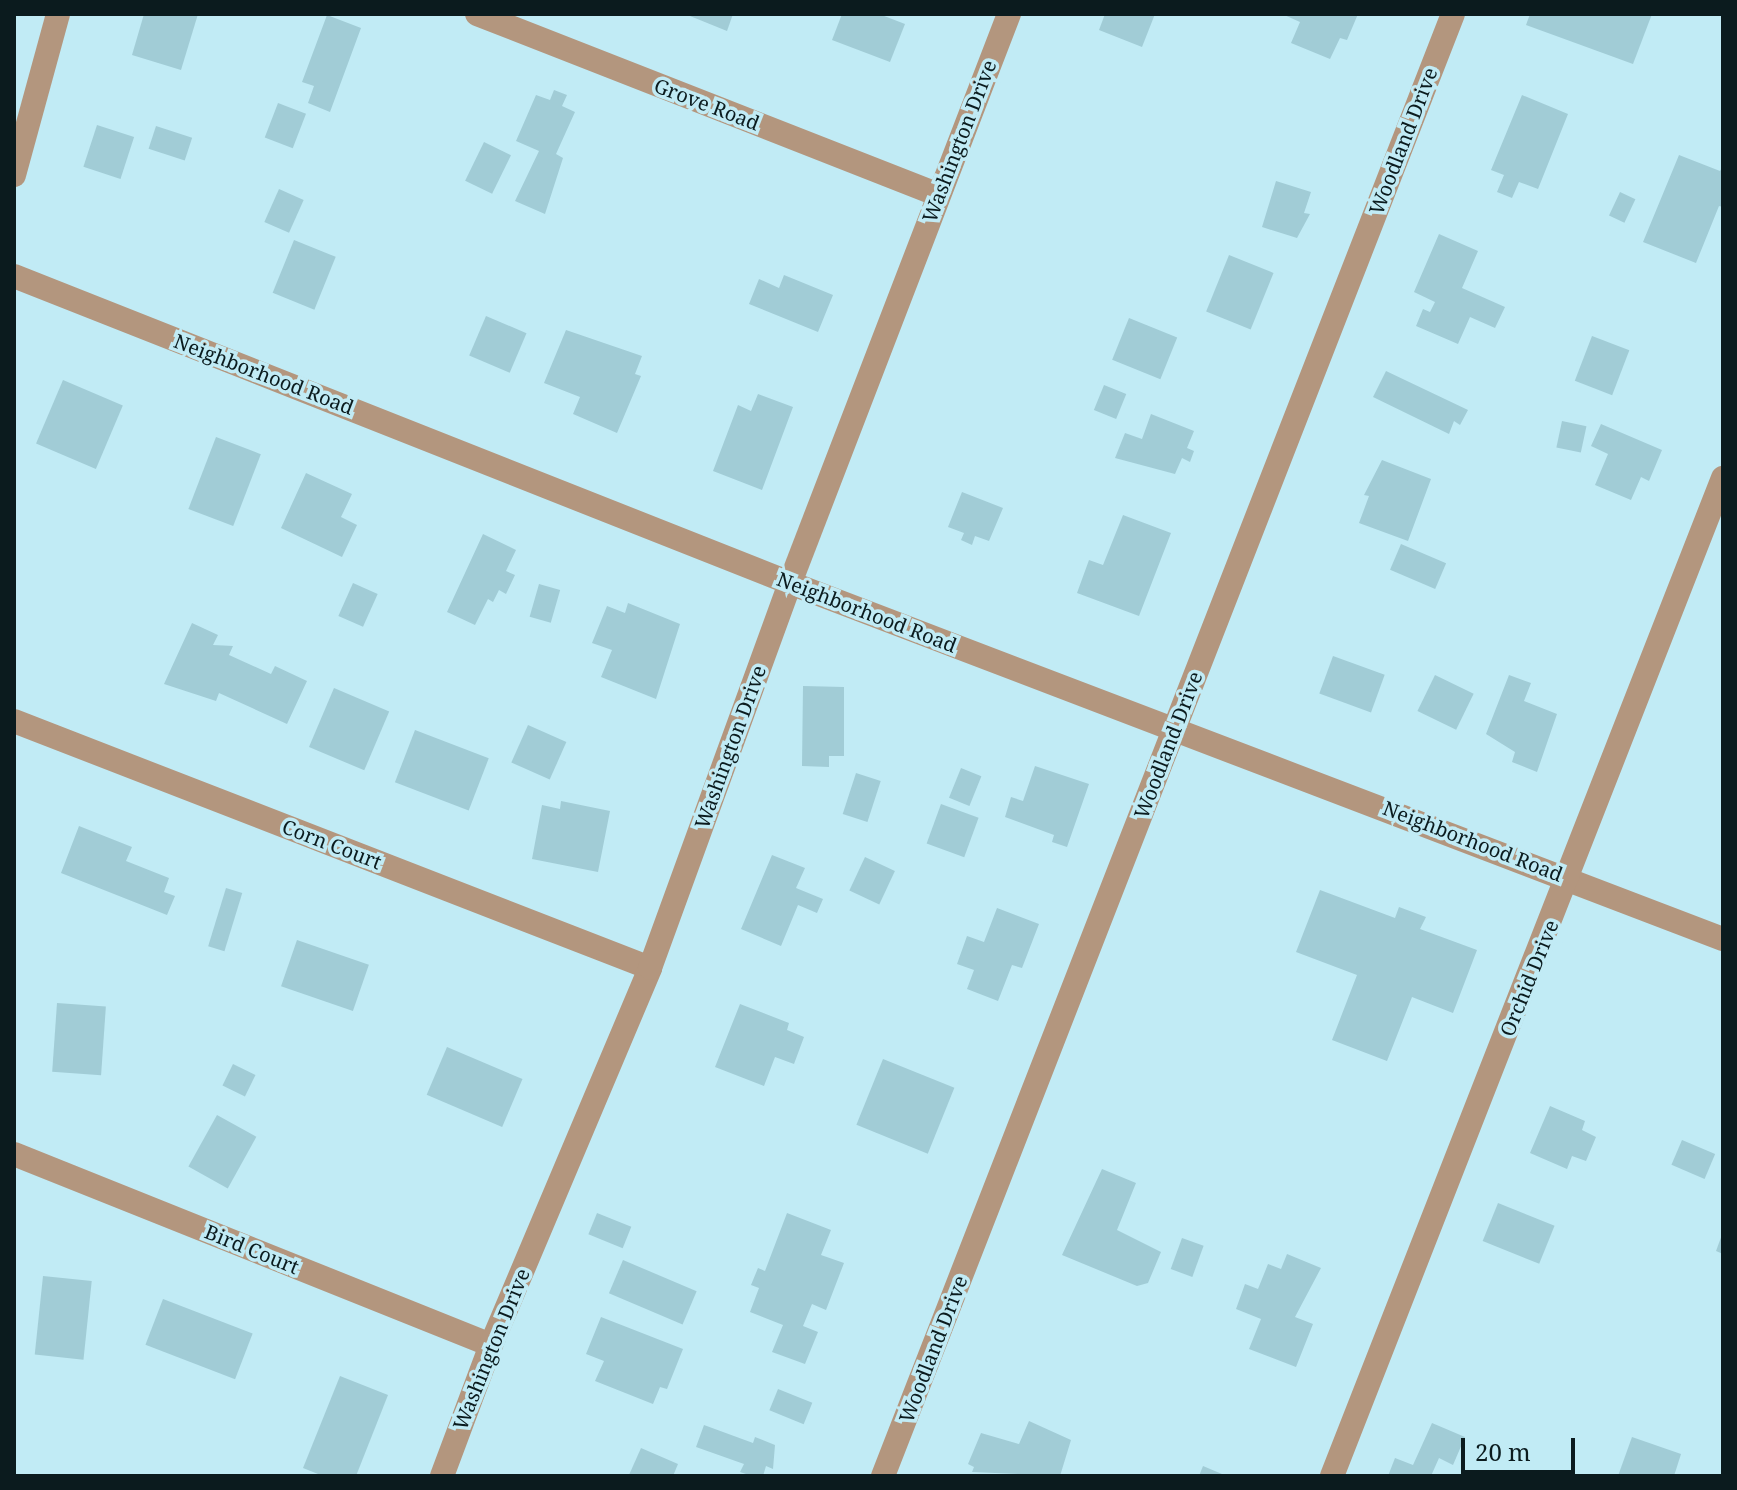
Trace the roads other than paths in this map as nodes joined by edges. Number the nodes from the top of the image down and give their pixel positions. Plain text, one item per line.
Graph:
1 (58, 14) edge
2 (477, 14) edge
3 (1009, 14) edge
4 (1453, 14) edge
5 (14, 175) edge
6 (937, 194) junction
7 (14, 276) edge
8 (1723, 478) edge
9 (790, 583) junction
10 (14, 721) edge
11 (1174, 728) junction
12 (1569, 877) junction
13 (1723, 939) edge
14 (650, 968) junction
15 (14, 1154) edge
16 (491, 1345) junction
17 (442, 1476) edge
18 (883, 1476) edge
19 (1332, 1476) edge

1 - 5 street
2 - 6 street, Grove Road
3 - 6 street, Washington Drive
4 - 11 street, Woodland Drive
6 - 9 street, Washington Drive
7 - 9 street, Neighborhood Road
8 - 12 street, Orchid Drive
9 - 11 street, Neighborhood Road
9 - 14 street, Washington Drive
10 - 14 street, Corn Court
11 - 12 street, Neighborhood Road
11 - 18 street, Woodland Drive
12 - 13 street, Neighborhood Road
12 - 19 street, Orchid Drive
14 - 16 street, Washington Drive
15 - 16 street, Bird Court
16 - 17 street, Washington Drive

